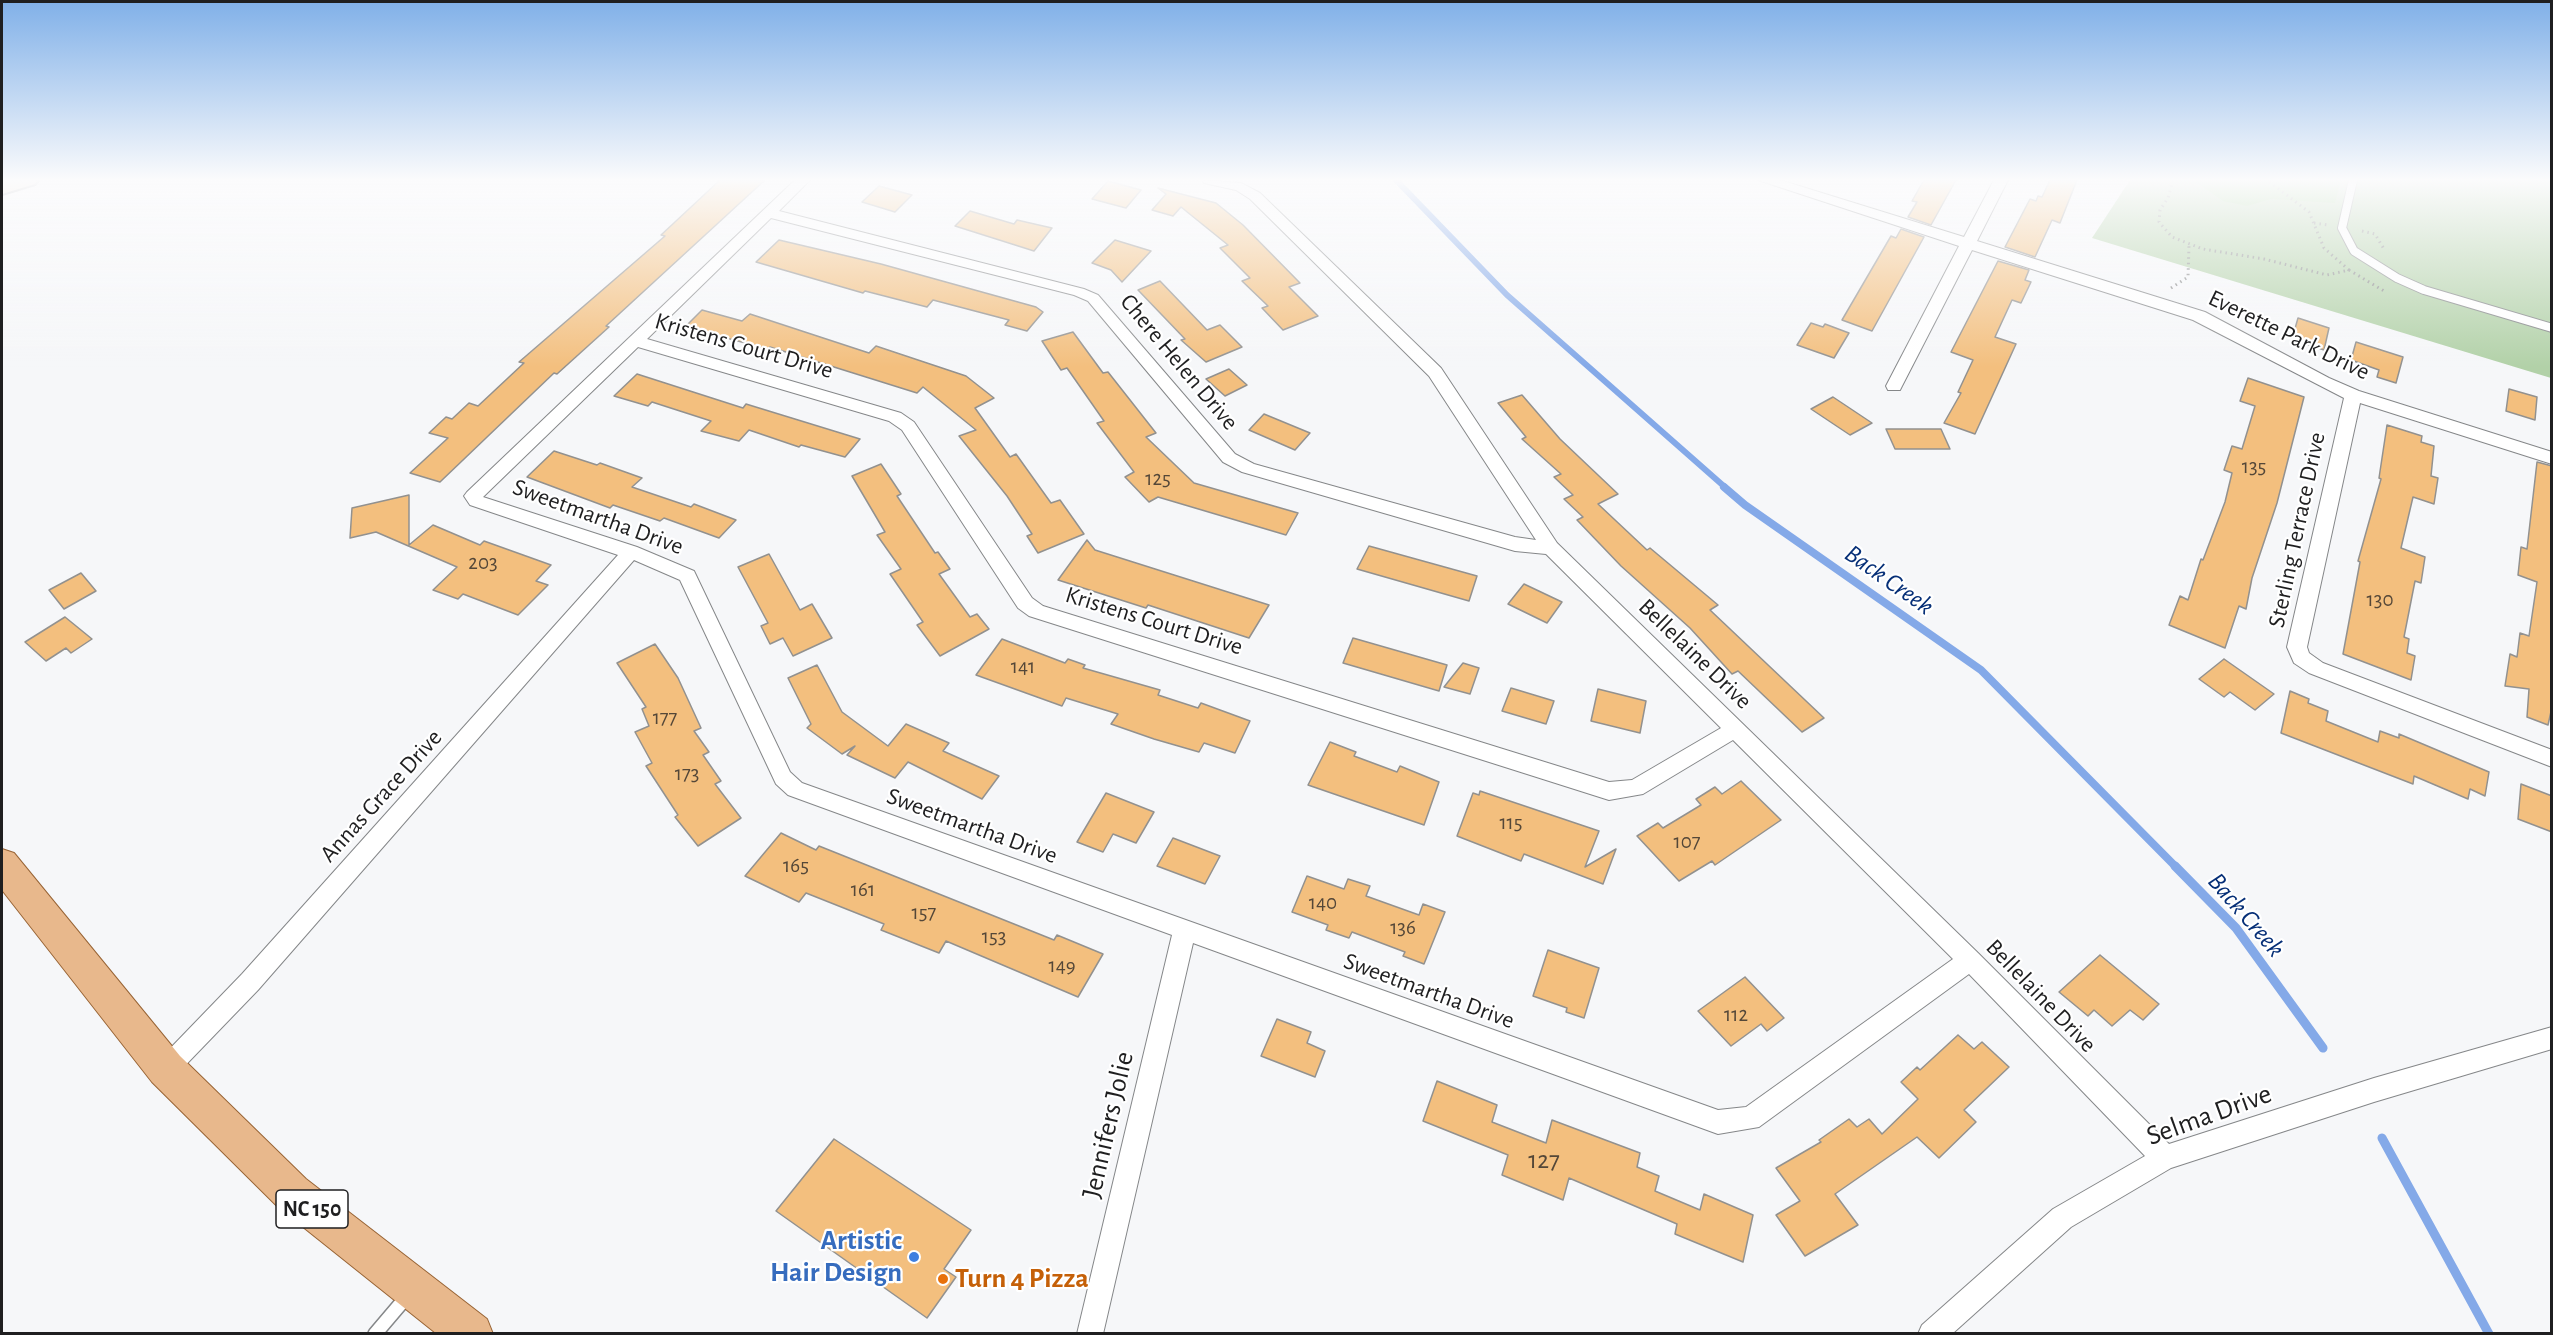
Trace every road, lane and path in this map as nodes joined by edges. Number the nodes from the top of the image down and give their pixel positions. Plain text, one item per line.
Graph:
1 (738, 242) edge
2 (883, 242) edge
3 (1302, 242) edge
4 (1962, 242) edge
5 (2183, 242) edge
6 (2321, 242) edge
7 (2349, 242) edge
8 (2381, 242) edge
9 (1967, 244) junction
10 (2189, 245) junction
11 (2391, 257) dead end
12 (2162, 305) junction
13 (2552, 328) edge
14 (636, 341) junction
15 (1894, 386) dead end
16 (2353, 395) junction
17 (2552, 458) edge
18 (1551, 548) junction
19 (631, 552) junction
20 (1736, 729) junction
21 (2552, 759) edge
22 (2, 864) edge
23 (1185, 929) junction
24 (1970, 960) junction
25 (2552, 1038) edge
26 (166, 1069) junction
27 (2164, 1158) junction
28 (413, 1289) junction
29 (375, 1334) edge
30 (471, 1334) edge
31 (1090, 1334) edge
32 (1930, 1334) edge

1 - 14 street, Sweetmartha Drive
2 - 18 street, Chere Helen Drive
3 - 18 street, Bellelaine Drive
4 - 9 street, Everette Park Drive
5 - 10 path
6 - 10 path
7 - 13 lane
8 - 11 path
9 - 12 street, Everette Park Drive
9 - 15 street
10 - 12 path
12 - 16 street, Everette Park Drive
14 - 19 street, Sweetmartha Drive
14 - 20 street, Kristens Court Drive
16 - 17 street, Everette Park Drive
16 - 21 street, Sterling Terrace Drive
18 - 20 street, Bellelaine Drive
19 - 23 street, Sweetmartha Drive
19 - 26 street, Annas Grace Drive
20 - 24 street, Bellelaine Drive
22 - 26 main road, NC 150
23 - 24 street, Sweetmartha Drive
23 - 31 street, Jennifers Jolie
24 - 27 street, Bellelaine Drive
25 - 27 street, Selma Drive
26 - 28 main road, NC 150
27 - 32 street, Selma Drive
28 - 29 lane
28 - 30 main road, NC 150

